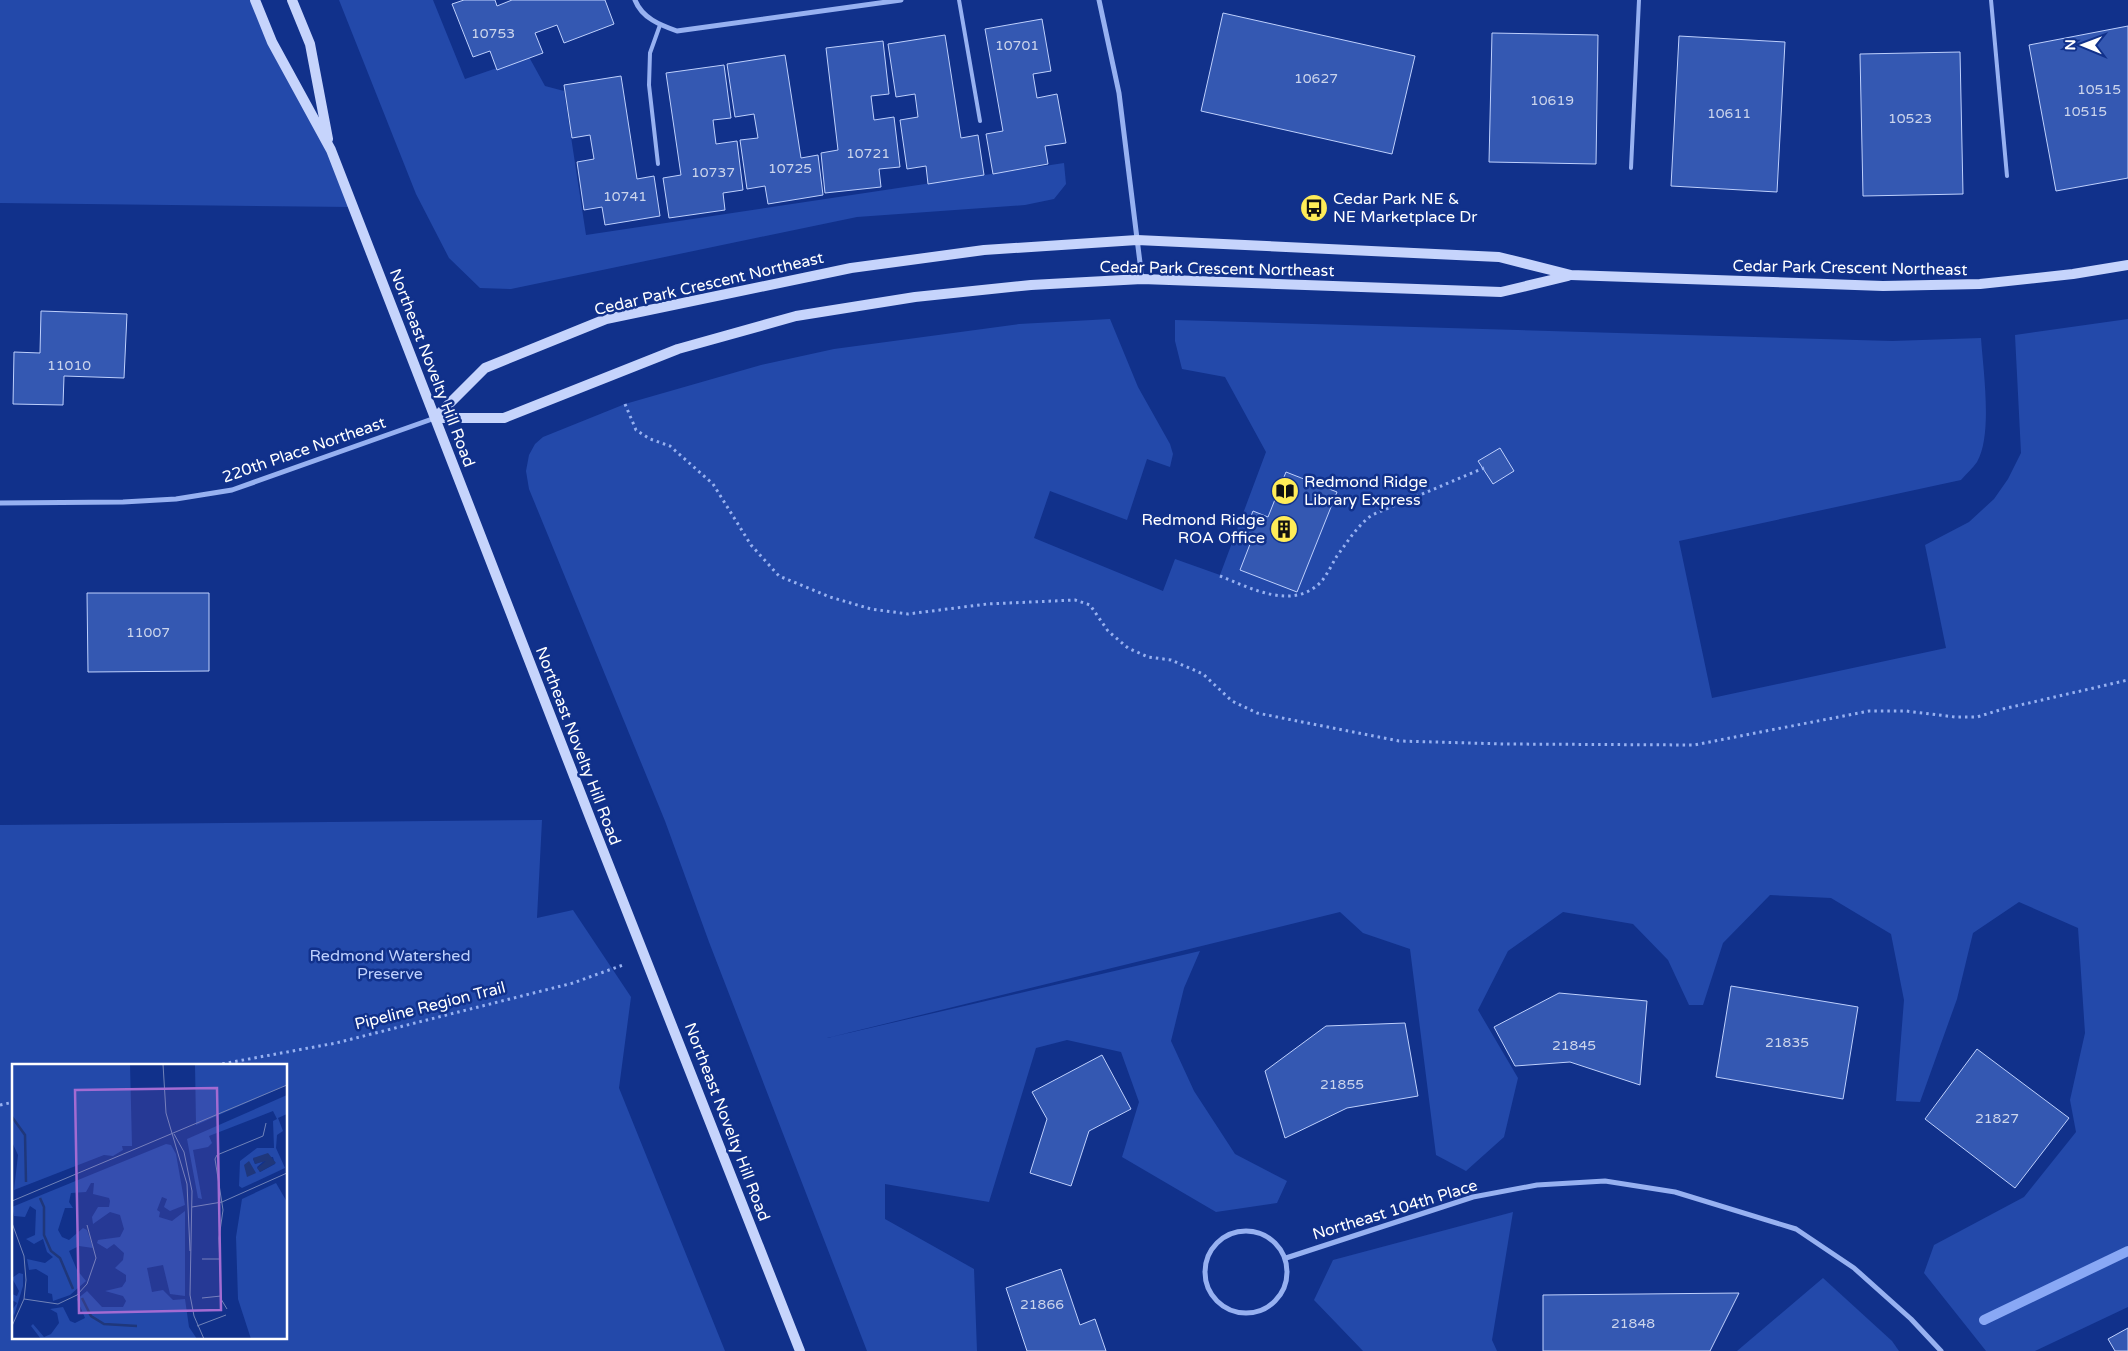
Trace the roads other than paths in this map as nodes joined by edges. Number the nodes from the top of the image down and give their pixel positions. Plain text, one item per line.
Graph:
1 (255, 0) edge
2 (292, 0) edge
3 (635, 0) edge
4 (900, 0) edge
5 (959, 0) edge
6 (1099, 0) edge
7 (1639, 0) edge
8 (1990, 0) edge
9 (660, 25) junction
10 (980, 121) dead end
11 (331, 150) junction
12 (658, 164) dead end
13 (1631, 168) dead end
14 (2007, 176) dead end
15 (1137, 240) junction
16 (2128, 265) edge
17 (1571, 275) junction
18 (1142, 279) junction
19 (435, 418) junction
20 (0, 503) edge
21 (1286, 1258) junction
22 (800, 1351) edge
23 (1941, 1351) edge

1 - 11 street, Northeast Novelty Hill Road
2 - 11 street, Northeast Novelty Hill Road
3 - 9 street
4 - 9 street
5 - 10 lane
6 - 15 street
7 - 13 lane
8 - 14 lane
9 - 12 lane
11 - 19 street, Northeast Novelty Hill Road
15 - 17 street, Cedar Park Crescent Northeast
15 - 18 street
15 - 19 street, Cedar Park Crescent Northeast
16 - 17 street, Cedar Park Crescent Northeast
17 - 18 street, Cedar Park Crescent Northeast
18 - 19 street, Cedar Park Crescent Northeast
19 - 20 street, 220th Place Northeast
19 - 22 street, Northeast Novelty Hill Road
21 - 21 street
21 - 23 street, Northeast 104th Place

